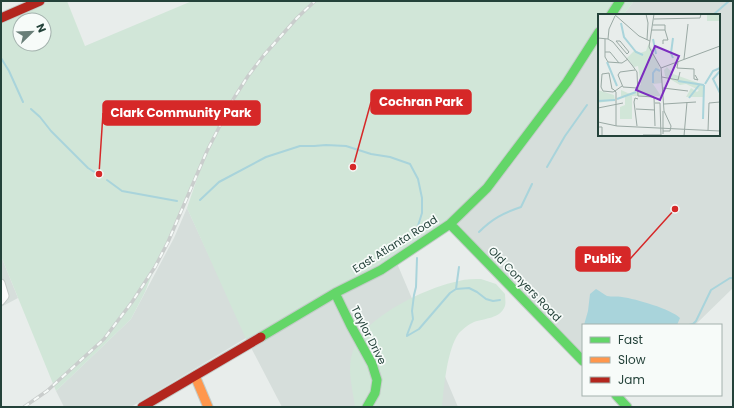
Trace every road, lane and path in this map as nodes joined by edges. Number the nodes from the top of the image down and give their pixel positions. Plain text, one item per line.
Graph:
1 (40, 1) edge
2 (620, 1) edge
3 (25, 4) edge
4 (612, 14) edge
5 (1, 18) edge
6 (598, 34) edge
7 (450, 224) junction
8 (1, 283) edge
9 (335, 293) junction
10 (3, 298) edge
11 (582, 360) edge
12 (195, 376) junction
13 (617, 396) edge
14 (142, 407) edge
15 (208, 407) edge
16 (367, 407) edge
17 (627, 407) edge

1 - 3 street
2 - 4 street
3 - 5 street
6 - 7 street, East Atlanta Road
7 - 9 street, East Atlanta Road
7 - 11 street, Old Conyers Road
8 - 10 street
9 - 12 street, East Atlanta Road
9 - 16 street, Taylor Drive
12 - 14 street, East Atlanta Road
12 - 15 street
13 - 17 street

